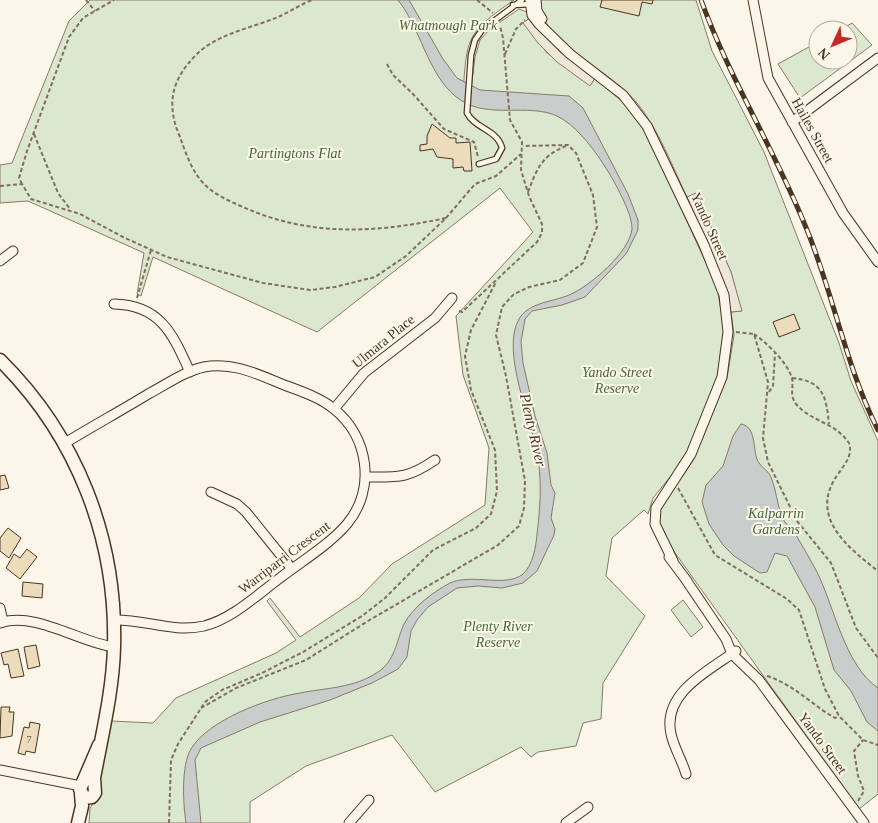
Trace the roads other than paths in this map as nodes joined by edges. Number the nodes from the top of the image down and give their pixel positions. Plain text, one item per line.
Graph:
1 (522, 0) edge
2 (752, 0) edge
3 (532, 4) edge
4 (513, 6) junction
5 (552, 36) junction
6 (878, 58) edge
7 (792, 122) junction
8 (479, 164) road end
9 (13, 251) dead end
10 (0, 261) edge
11 (878, 262) edge
12 (452, 298) dead end
13 (114, 304) dead end
14 (0, 360) edge
15 (190, 372) junction
16 (334, 409) junction
17 (65, 443) junction
18 (435, 460) dead end
19 (683, 467) junction
20 (365, 477) junction
21 (211, 492) dead end
22 (672, 561) junction
23 (292, 569) junction
24 (0, 608) edge
25 (114, 620) junction
26 (1, 623) edge
27 (114, 648) junction
28 (734, 652) junction
29 (0, 770) edge
30 (686, 774) dead end
31 (85, 790) junction
32 (369, 800) dead end
33 (588, 807) dead end
34 (78, 823) edge
35 (85, 823) edge
36 (349, 823) edge
37 (566, 823) edge
38 (864, 823) edge

1 - 4 lane
2 - 7 street, Hailes Street
3 - 4 lane
3 - 5 street, Yando Street
3 - 5 street, Yando Street
4 - 8 lane
5 - 19 street, Yando Street
6 - 7 street
7 - 11 street, Hailes Street
9 - 10 street
12 - 16 street, Ulmara Place
13 - 15 street
14 - 17 street
15 - 16 street, Warriparri Crescent
15 - 17 street, Warriparri Crescent
16 - 20 street, Warriparri Crescent
17 - 25 street
18 - 20 street
19 - 22 street, Yando Street
19 - 22 street, Yando Street
20 - 23 street, Warriparri Crescent
21 - 23 street
22 - 28 street, Yando Street
23 - 25 street, Warriparri Crescent
24 - 26 street
25 - 27 street
26 - 27 street
27 - 31 street
28 - 30 street
28 - 38 street, Yando Street
29 - 31 street
31 - 34 street
31 - 35 street
32 - 36 street
33 - 37 street

